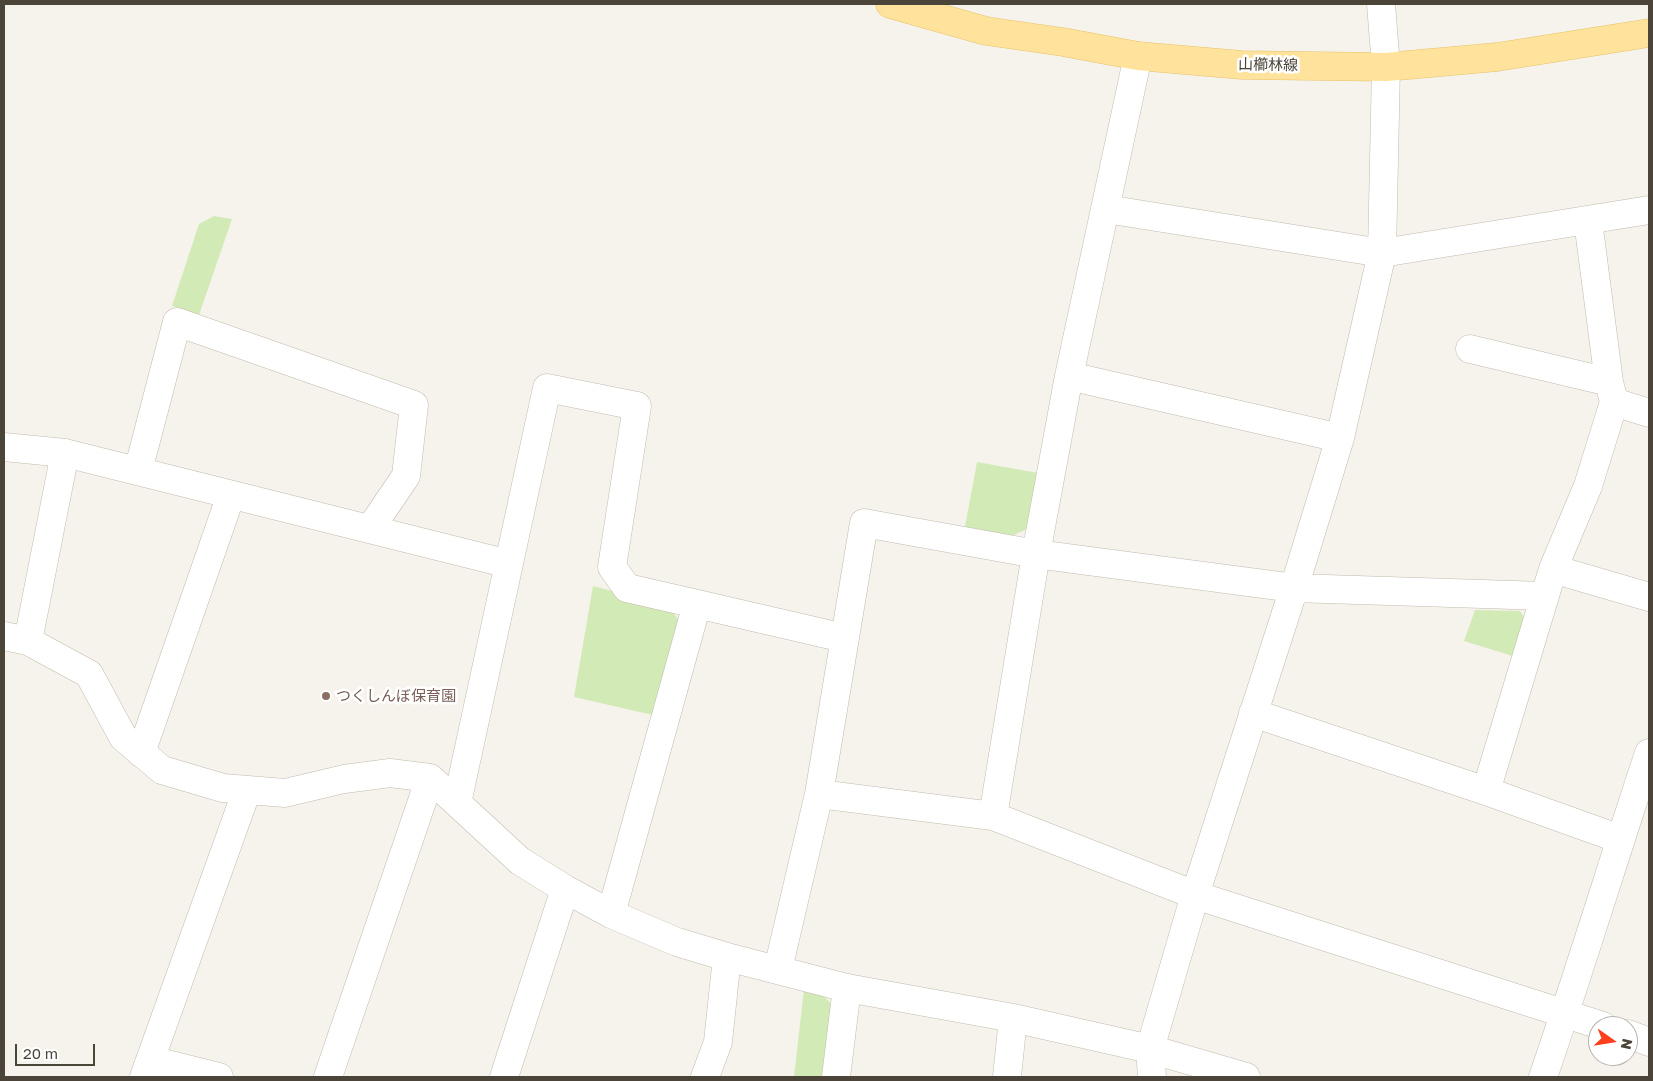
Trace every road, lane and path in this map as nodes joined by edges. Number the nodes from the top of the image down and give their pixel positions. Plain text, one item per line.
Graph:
1 (890, 4) edge
2 (1381, 4) edge
3 (1649, 33) edge
4 (1138, 56) junction
5 (1386, 67) junction
6 (1106, 208) junction
7 (1649, 210) edge
8 (1588, 221) junction
9 (1382, 253) junction
10 (1470, 349) dead end
11 (1069, 376) junction
12 (1611, 392) junction
13 (1649, 412) edge
14 (1340, 438) junction
15 (4, 447) edge
16 (65, 453) junction
17 (138, 471) junction
18 (231, 494) junction
19 (370, 529) junction
20 (1036, 554) junction
21 (509, 564) junction
22 (1553, 569) junction
23 (1294, 588) junction
24 (1545, 596) junction
25 (1649, 597) edge
26 (697, 604) junction
27 (16, 638) edge
28 (844, 638) junction
29 (1253, 713) junction
30 (141, 753) junction
31 (1649, 753) edge
32 (430, 778) junction
33 (247, 790) junction
34 (1486, 791) junction
35 (819, 794) junction
36 (457, 803) junction
37 (1640, 812) edge
38 (993, 816) junction
39 (1620, 840) junction
40 (565, 889) junction
41 (1195, 895) junction
42 (611, 914) junction
43 (727, 957) junction
44 (778, 969) junction
45 (847, 988) junction
46 (1565, 1013) junction
47 (1013, 1018) junction
48 (1588, 1021) edge
49 (1150, 1049) junction
50 (148, 1069) edge
51 (219, 1077) edge
52 (328, 1077) edge
53 (504, 1077) edge
54 (704, 1077) edge
55 (836, 1077) edge
56 (1007, 1077) edge
57 (1152, 1077) edge
58 (1246, 1077) edge
59 (1543, 1077) edge

1 - 4 main road, 山櫛林線
2 - 5 street
3 - 5 main road, 山櫛林線
4 - 5 main road, 山櫛林線
4 - 6 street
5 - 9 street
6 - 9 street
6 - 11 street
7 - 8 street
8 - 9 street
8 - 12 street
9 - 14 street
10 - 12 street
11 - 14 street
11 - 20 street
12 - 13 street
12 - 22 street
14 - 23 street
15 - 16 street
16 - 17 street
16 - 27 street
17 - 18 street
17 - 19 street
18 - 19 street
18 - 30 street
19 - 21 street
20 - 23 street
20 - 28 street
20 - 38 street
21 - 26 street
21 - 36 street
22 - 24 street
22 - 25 street
23 - 24 street
23 - 29 street
24 - 34 street
26 - 28 street
26 - 42 street
27 - 30 street
28 - 35 street
29 - 34 street
29 - 41 street
30 - 33 street
31 - 37 street
32 - 33 street
32 - 36 street
32 - 52 street
33 - 50 street
34 - 39 street
35 - 38 street
35 - 44 street
36 - 40 street
37 - 39 street
38 - 41 street
39 - 46 street
40 - 42 street
40 - 53 street
41 - 46 street
41 - 49 street
42 - 43 street
43 - 44 street
43 - 54 street
44 - 45 street
45 - 47 street
45 - 55 street
46 - 48 street
46 - 59 street
47 - 49 street
47 - 56 street
49 - 57 street
49 - 58 street
50 - 51 street

